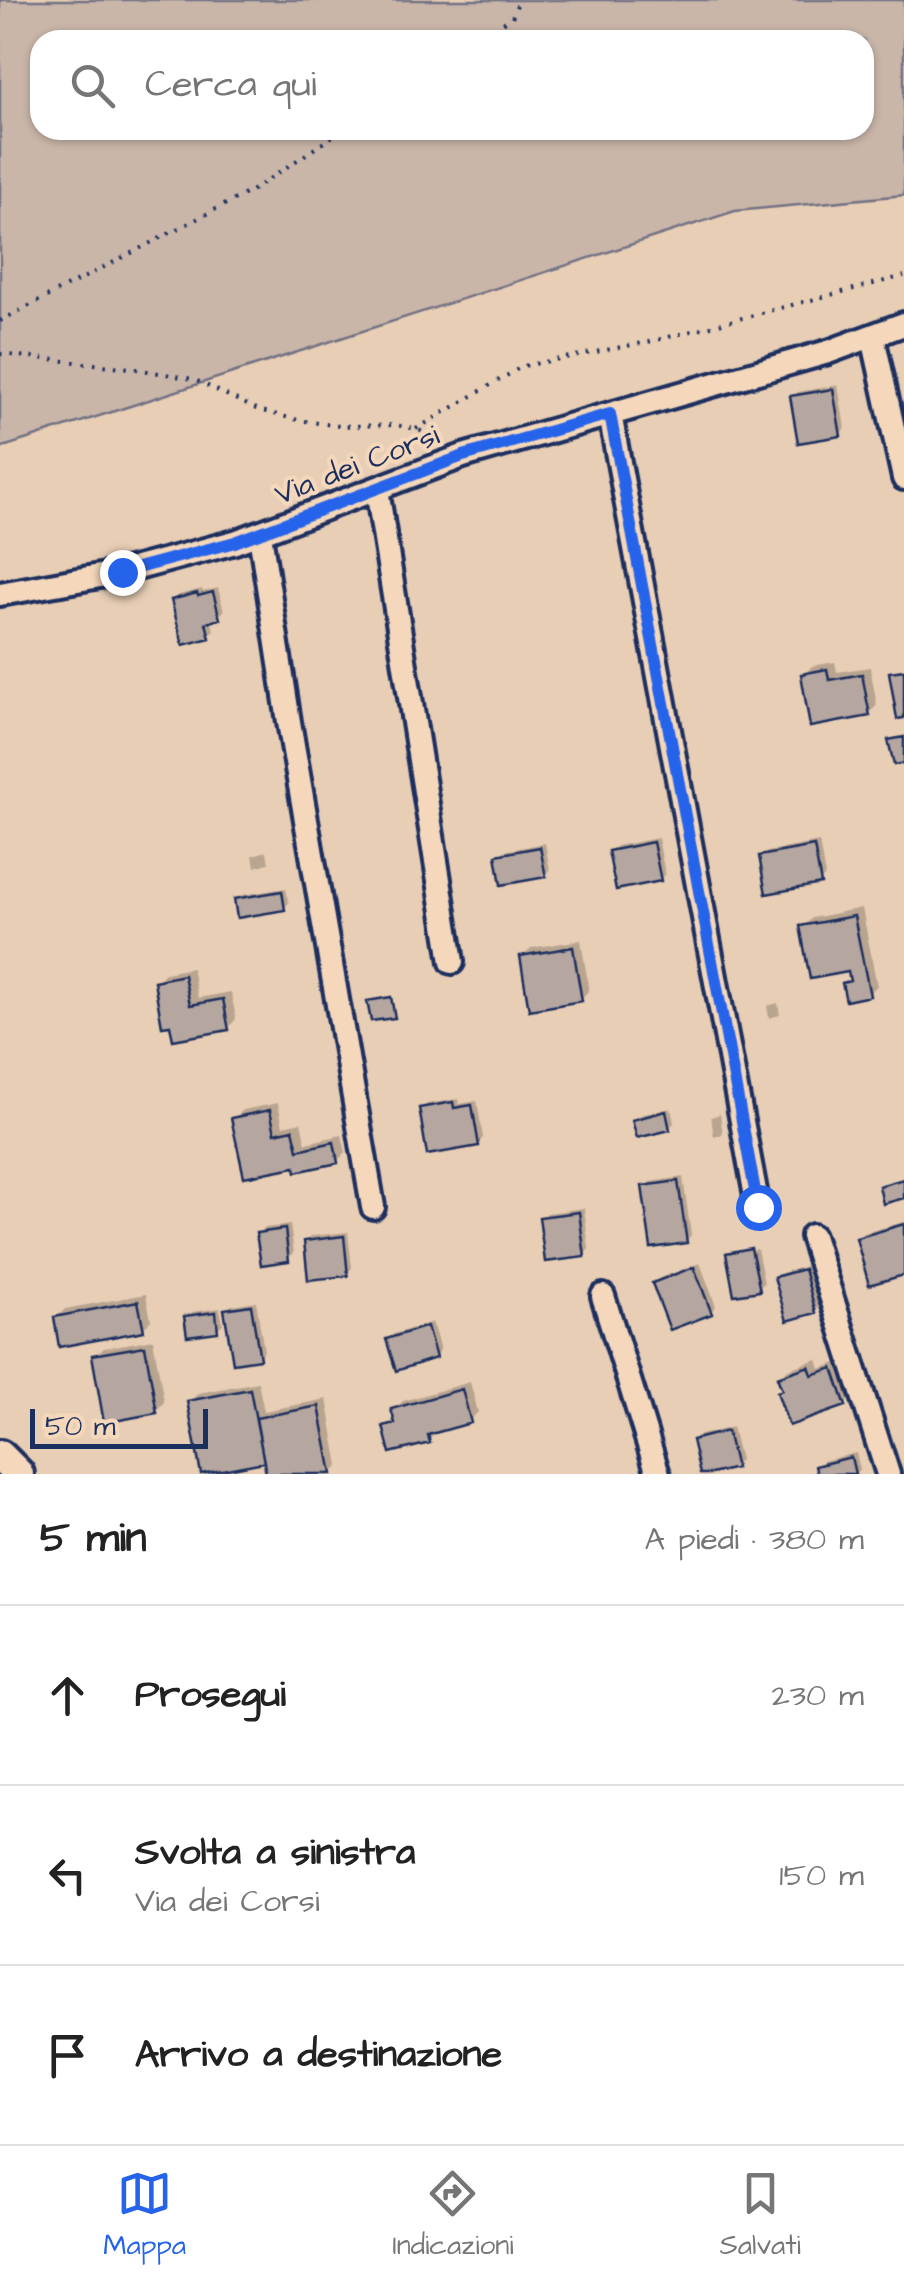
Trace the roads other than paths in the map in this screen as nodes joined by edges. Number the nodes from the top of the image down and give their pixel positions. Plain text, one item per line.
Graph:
1 (904, 324) edge
2 (873, 337) junction
3 (610, 414) junction
4 (904, 478) edge
5 (377, 490) junction
6 (260, 534) junction
7 (0, 594) edge
8 (452, 962) dead end
9 (372, 1207) dead end
10 (758, 1207) dead end
11 (812, 1236) dead end
12 (603, 1296) dead end
13 (0, 1456) edge
14 (18, 1474) edge
15 (658, 1474) edge
16 (888, 1474) edge

1 - 2 street, Via dei Corsi
2 - 3 street, Via dei Corsi
2 - 4 street
3 - 5 street, Via dei Corsi
3 - 10 street
5 - 6 street, Via dei Corsi
5 - 8 street
6 - 7 street, Via dei Corsi
6 - 9 street
11 - 16 street
12 - 15 street
13 - 14 main road

